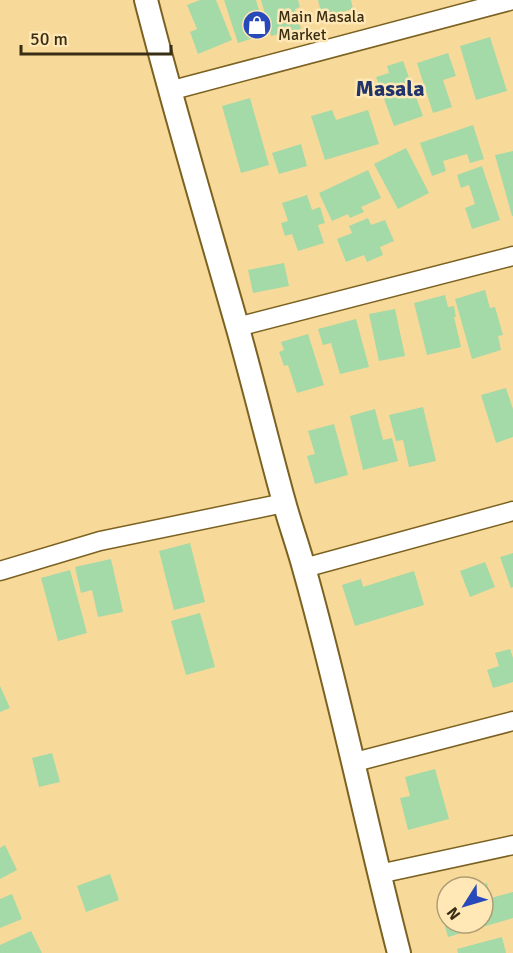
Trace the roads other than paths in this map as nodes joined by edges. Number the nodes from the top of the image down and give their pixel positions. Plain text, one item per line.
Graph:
1 (146, 0) edge
2 (513, 0) edge
3 (169, 91) junction
4 (513, 256) edge
5 (237, 327) junction
6 (284, 503) junction
7 (513, 511) edge
8 (304, 568) junction
9 (0, 571) edge
10 (513, 721) edge
11 (355, 762) junction
12 (513, 845) edge
13 (379, 874) junction
14 (399, 953) edge

1 - 3 street
2 - 3 street
3 - 5 street
4 - 5 street
5 - 6 street
6 - 8 street
6 - 9 street
7 - 8 street
8 - 11 street
10 - 11 street
11 - 13 street
12 - 13 street
13 - 14 street

